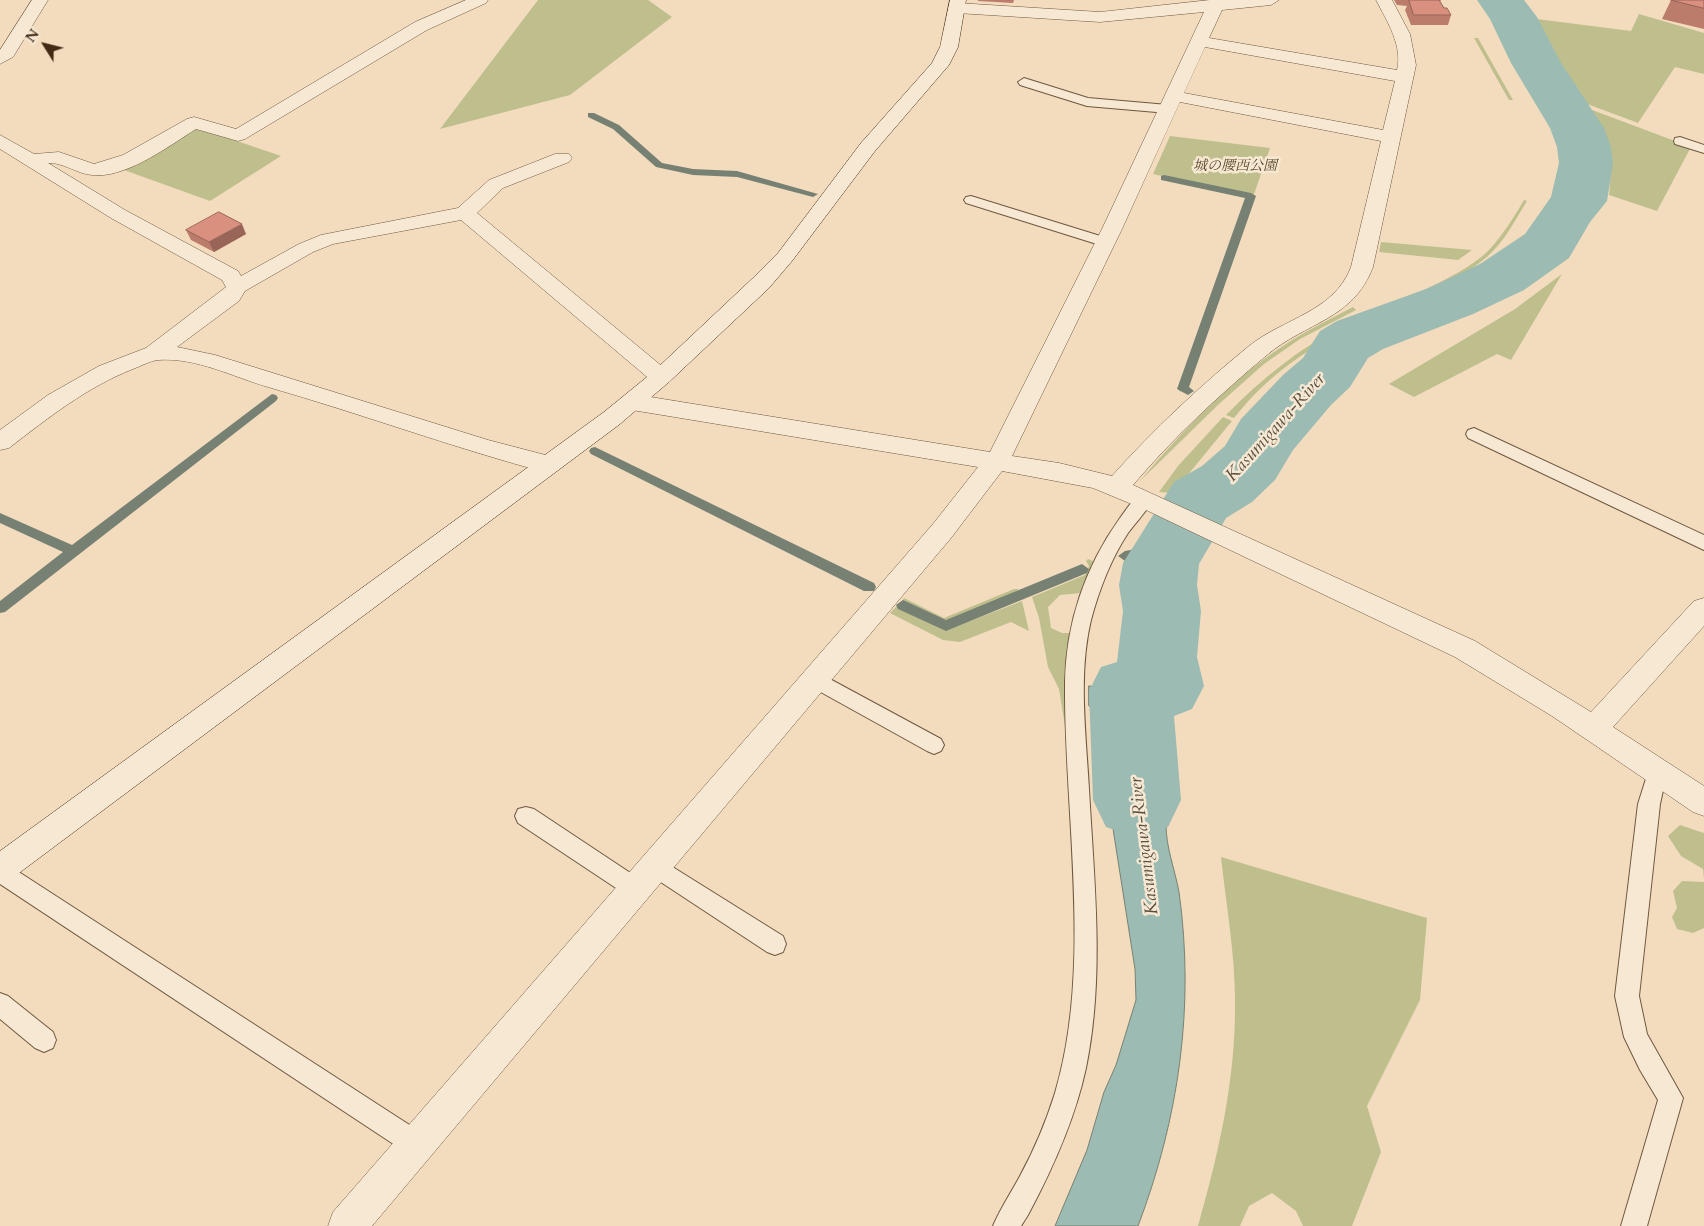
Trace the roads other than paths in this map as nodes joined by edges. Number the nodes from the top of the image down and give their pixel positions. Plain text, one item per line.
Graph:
1 (40, 0) edge
2 (480, 0) edge
3 (1271, 0) edge
4 (1384, 0) edge
5 (1216, 3) edge
6 (958, 4) edge
7 (1077, 8) edge
8 (1199, 41) junction
9 (0, 59) edge
10 (1404, 77) junction
11 (1024, 82) dead end
12 (1171, 103) junction
13 (1391, 137) junction
14 (0, 141) edge
15 (1680, 142) dead end
16 (1704, 149) edge
17 (562, 158) dead end
18 (31, 160) junction
19 (971, 200) dead end
20 (465, 213) junction
21 (1105, 242) junction
22 (237, 287) junction
23 (154, 352) junction
24 (661, 377) junction
25 (632, 402) junction
26 (4, 434) edge
27 (1474, 434) dead end
28 (996, 462) junction
29 (548, 464) junction
30 (1116, 488) junction
31 (1150, 502) junction
32 (1704, 543) edge
33 (1704, 608) edge
34 (816, 679) junction
35 (1593, 729) junction
36 (934, 745) dead end
37 (1656, 772) junction
38 (1704, 803) edge
39 (526, 816) dead end
40 (655, 866) junction
41 (0, 871) edge
42 (636, 889) junction
43 (776, 944) dead end
44 (0, 1004) edge
45 (44, 1040) dead end
46 (416, 1144) junction
47 (347, 1226) edge
48 (1006, 1226) edge
49 (1634, 1226) edge

1 - 9 street
2 - 18 street
3 - 5 street
4 - 10 street
5 - 7 street
5 - 8 street
6 - 7 street
6 - 24 street
8 - 10 street
8 - 12 street
10 - 13 street
11 - 12 lane
12 - 13 street
12 - 21 street
13 - 30 street
14 - 18 street
15 - 16 lane
17 - 20 street
18 - 22 street
19 - 21 lane
20 - 22 street
20 - 24 street
21 - 28 street
22 - 23 street
23 - 26 street
23 - 29 street
24 - 25 street
25 - 28 street
25 - 29 street
27 - 32 lane
28 - 30 street
28 - 34 street
29 - 41 street
30 - 31 street
31 - 35 street
31 - 48 lane
33 - 35 street
34 - 36 lane
34 - 40 street
35 - 37 street
37 - 38 street
37 - 49 lane
39 - 42 lane
40 - 42 street
40 - 43 lane
41 - 46 lane
42 - 46 street
44 - 45 lane
46 - 47 street

